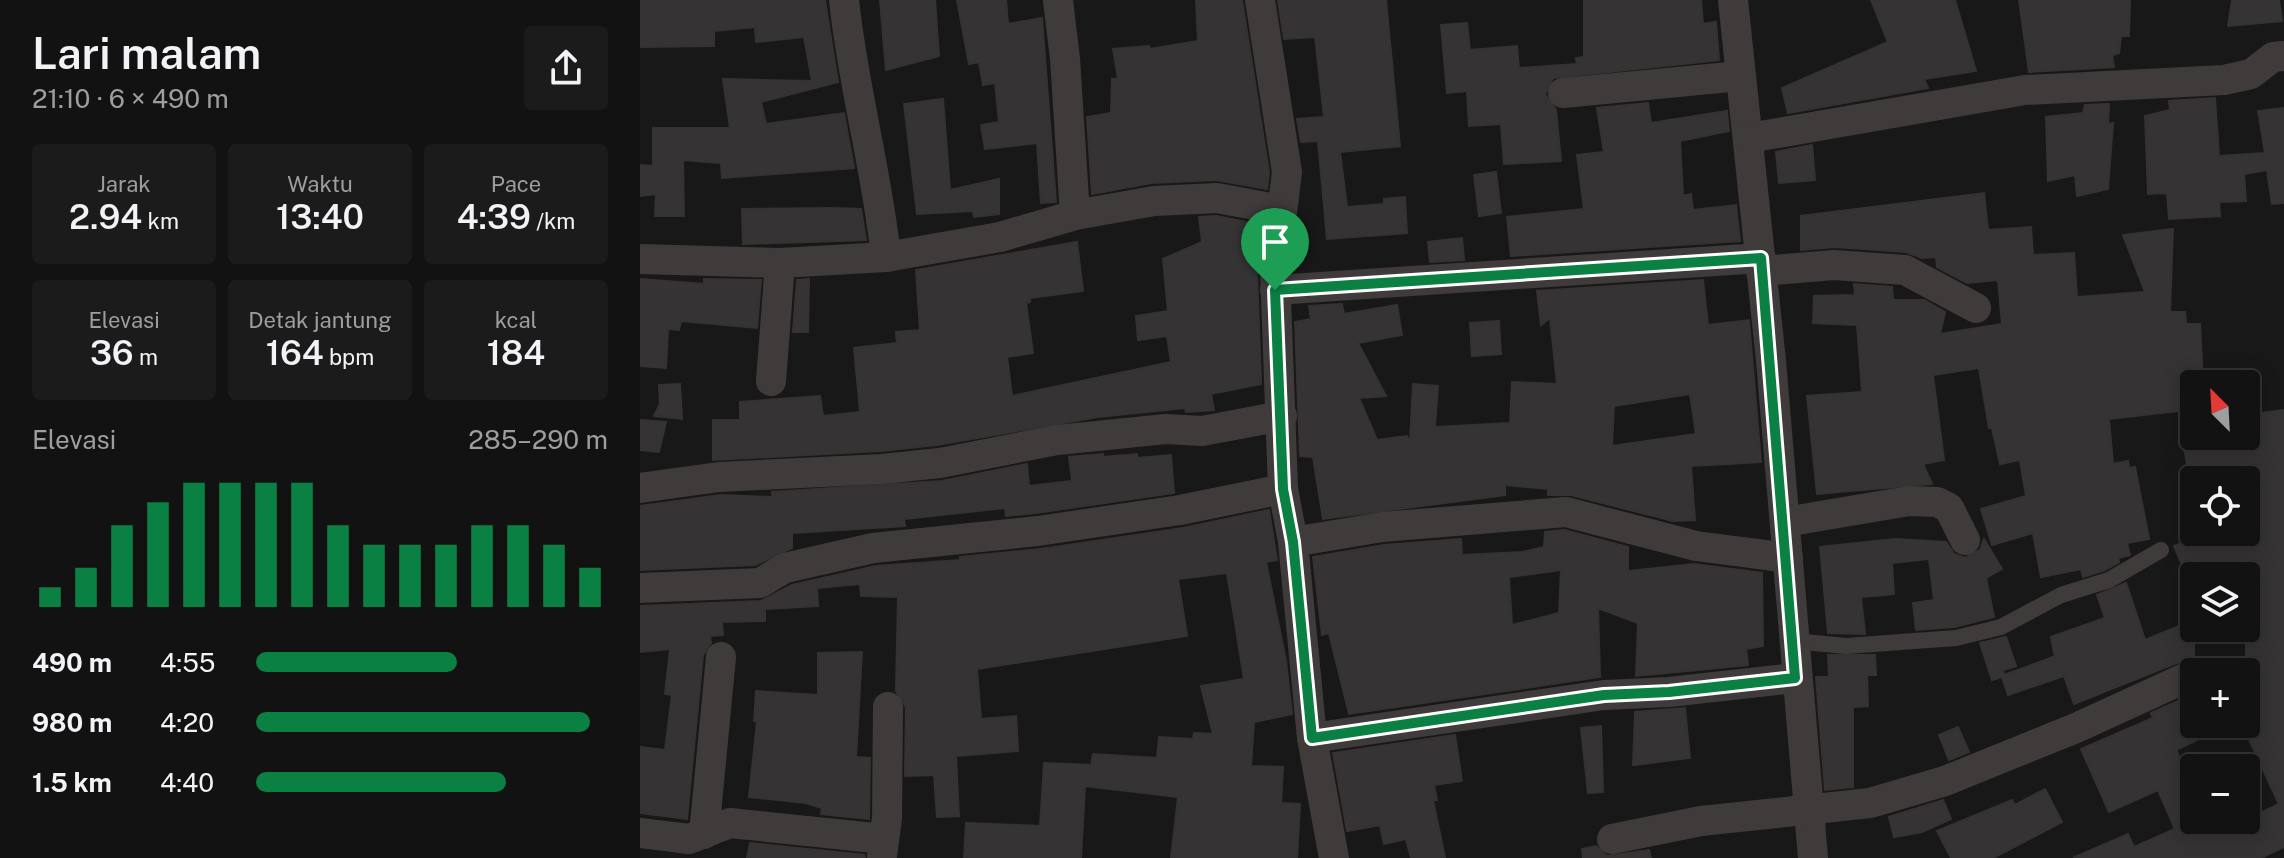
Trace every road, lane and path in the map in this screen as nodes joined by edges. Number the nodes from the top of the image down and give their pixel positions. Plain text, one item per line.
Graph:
1 (844, 0) edge
2 (1058, 0) edge
3 (1260, 0) edge
4 (1733, 0) edge
5 (2284, 56) edge
6 (1740, 76) junction
7 (1563, 93) dead end
8 (1749, 138) junction
9 (1282, 210) junction
10 (1075, 215) junction
11 (886, 257) junction
12 (640, 259) edge
13 (780, 263) junction
14 (1761, 265) junction
15 (1275, 290) junction
16 (1976, 308) dead end
17 (771, 381) dead end
18 (1282, 416) junction
19 (640, 488) edge
20 (1283, 489) junction
21 (1785, 522) junction
22 (1965, 540) dead end
23 (1293, 542) junction
24 (2161, 550) dead end
25 (1788, 558) junction
26 (640, 588) edge
27 (1793, 641) junction
28 (721, 657) dead end
29 (1795, 678) junction
30 (2180, 680) edge
31 (888, 707) dead end
32 (1312, 738) junction
33 (1810, 811) junction
34 (640, 833) edge
35 (704, 834) junction
36 (1612, 839) dead end
37 (883, 848) edge
38 (1334, 858) edge
39 (1813, 858) edge

1 - 11 street
2 - 10 street
3 - 9 street
4 - 6 street
5 - 8 street
6 - 7 street
6 - 8 street
8 - 14 street
9 - 10 street
9 - 15 street
10 - 11 street
11 - 13 street
12 - 13 street
13 - 17 street
14 - 15 street
14 - 16 street
14 - 21 street
15 - 18 street
18 - 19 street
18 - 20 street
20 - 23 street
20 - 26 street
21 - 22 street
21 - 25 street
23 - 25 street
23 - 32 street
24 - 27 lane
25 - 27 street
27 - 29 street
28 - 35 street
29 - 32 street
29 - 33 street
30 - 33 street
31 - 37 street
32 - 38 street
33 - 36 street
33 - 39 street
34 - 35 street
35 - 37 street

